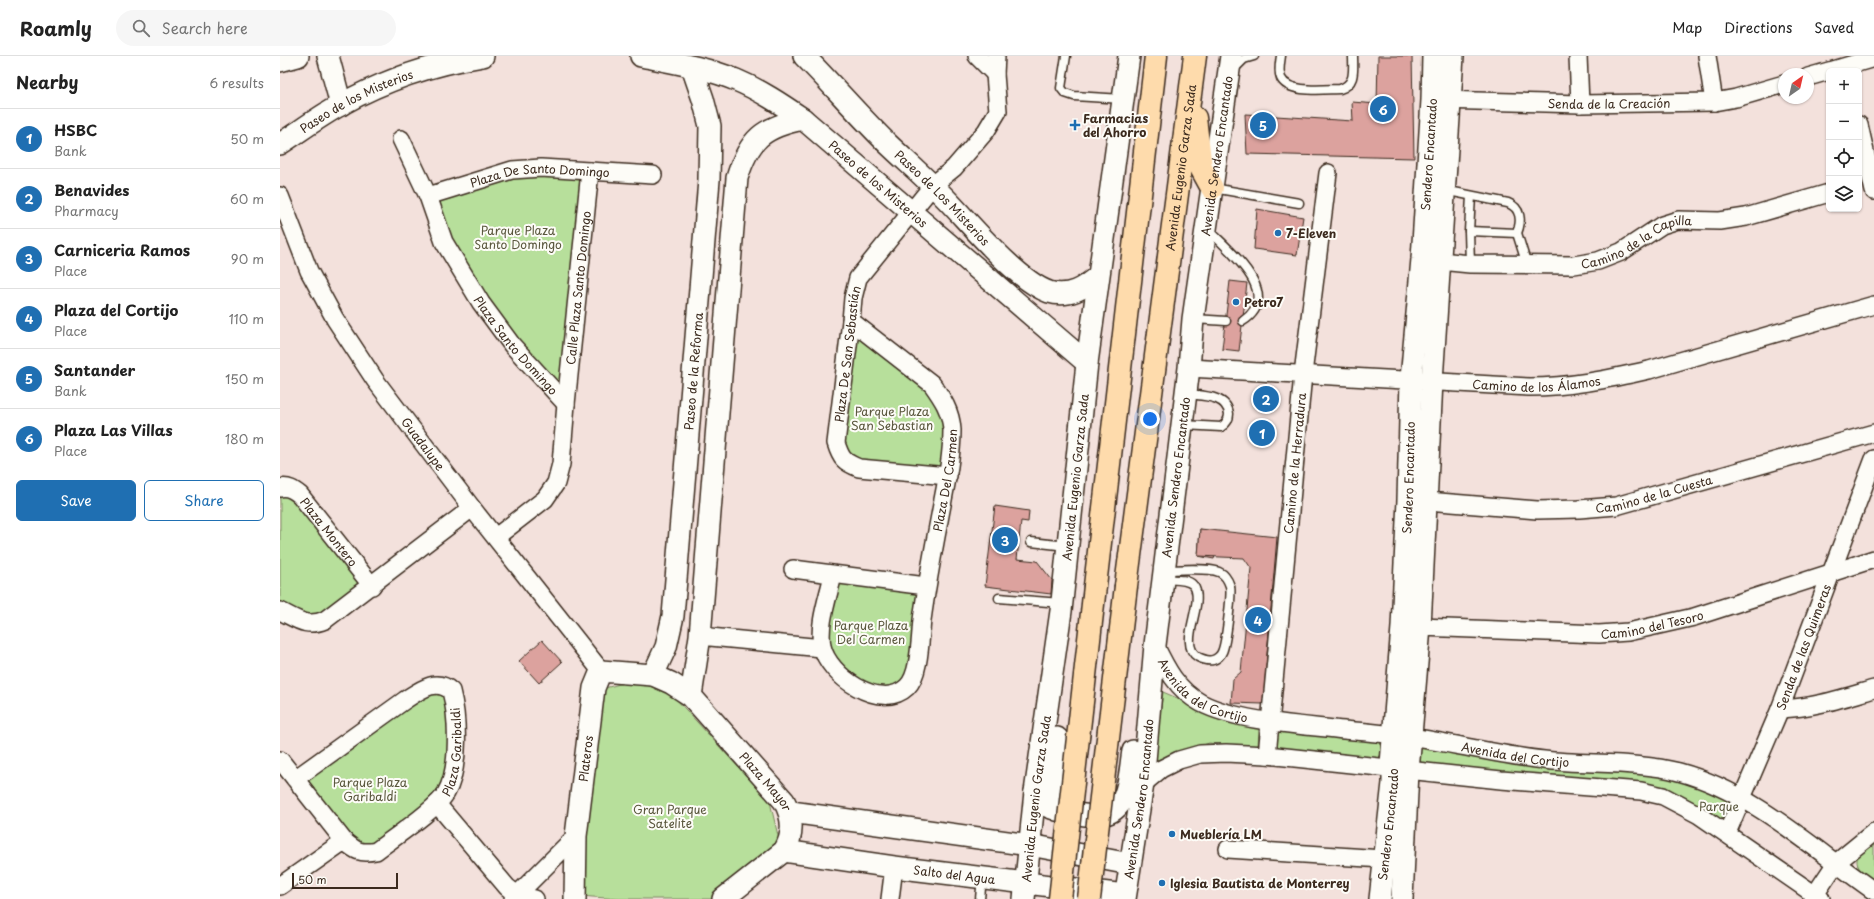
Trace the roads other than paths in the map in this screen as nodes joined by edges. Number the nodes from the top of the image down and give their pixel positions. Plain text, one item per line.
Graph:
1 (298, 56) edge
2 (328, 56) edge
3 (483, 56) edge
4 (641, 56) edge
5 (804, 56) edge
6 (977, 56) edge
7 (996, 56) edge
8 (1066, 56) edge
9 (1129, 56) edge
10 (1156, 56) edge
11 (1231, 56) edge
12 (1254, 56) edge
13 (1276, 56) edge
14 (1281, 56) edge
15 (1353, 56) edge
16 (1433, 56) edge
17 (1453, 56) edge
18 (1578, 56) edge
19 (1707, 56) edge
20 (1874, 58) edge
21 (280, 61) edge
22 (1194, 63) edge
23 (1850, 64) edge
24 (692, 67) junction
25 (1839, 68) edge
26 (1826, 72) edge
27 (995, 74) junction
28 (1814, 75) edge
29 (1228, 78) junction
30 (1778, 86) edge
31 (1123, 99) junction
32 (1441, 100) junction
33 (1714, 102) junction
34 (1580, 104) junction
35 (341, 105) junction
36 (803, 119) junction
37 (400, 139) dead end
38 (1862, 140) edge
39 (280, 144) edge
40 (590, 171) junction
41 (1328, 173) dead end
42 (653, 175) dead end
43 (1870, 184) edge
44 (933, 185) junction
45 (1212, 188) junction
46 (1444, 190) junction
47 (1826, 194) edge
48 (280, 196) edge
49 (428, 196) junction
50 (1471, 196) junction
51 (1299, 203) dead end
52 (911, 211) junction
53 (1206, 227) junction
54 (1469, 231) junction
55 (1517, 233) junction
56 (1440, 261) junction
57 (1470, 264) junction
58 (1527, 265) junction
59 (1098, 276) junction
60 (1874, 305) edge
61 (1193, 319) junction
62 (851, 321) junction
63 (1226, 321) dead end
64 (1243, 321) dead end
65 (1087, 362) junction
66 (1189, 368) junction
67 (1303, 374) junction
68 (1422, 380) junction
69 (1186, 394) junction
70 (566, 404) junction
71 (1182, 425) junction
72 (1874, 433) edge
73 (1874, 459) edge
74 (948, 476) junction
75 (280, 488) edge
76 (1427, 501) junction
77 (472, 508) junction
78 (496, 537) junction
79 (1031, 542) dead end
80 (1068, 546) junction
81 (1874, 559) edge
82 (793, 569) dead end
83 (1832, 573) junction
84 (1163, 574) junction
85 (833, 575) junction
86 (372, 586) junction
87 (926, 586) junction
88 (999, 598) dead end
89 (1061, 607) junction
90 (280, 611) edge
91 (1420, 626) junction
92 (700, 636) junction
93 (1155, 645) junction
94 (822, 648) junction
95 (601, 671) junction
96 (653, 675) junction
97 (1874, 689) edge
98 (691, 696) junction
99 (1780, 708) junction
100 (1270, 721) junction
101 (1402, 736) junction
102 (1267, 755) junction
103 (280, 761) edge
104 (1400, 770) junction
105 (295, 779) junction
106 (1143, 784) junction
107 (1035, 792) junction
108 (1743, 798) junction
109 (437, 804) junction
110 (1057, 810) junction
111 (800, 814) junction
112 (1874, 832) edge
113 (1727, 833) junction
114 (576, 836) junction
115 (349, 845) junction
116 (1030, 845) junction
117 (1228, 849) dead end
118 (784, 851) junction
119 (805, 854) junction
120 (1383, 859) junction
121 (1836, 863) junction
122 (1130, 864) junction
123 (894, 867) junction
124 (982, 877) junction
125 (280, 886) edge
126 (1024, 890) edge
127 (1874, 891) edge
128 (515, 897) edge
129 (1125, 897) edge
130 (1816, 898) edge
131 (534, 899) edge
132 (575, 899) edge
133 (724, 899) edge
134 (890, 899) edge
135 (980, 899) edge
136 (1060, 899) edge
137 (1089, 899) edge
138 (1380, 899) edge
139 (1402, 899) edge

1 - 21 street
2 - 35 street
3 - 35 street, Paseo de los Misterios
4 - 24 street, Paseo de los Misterios
5 - 44 street, Paseo de Los Misterios
6 - 27 street
7 - 27 street, Plaza De San Sebastián
8 - 31 lane
9 - 31 street, Avenida Eugenio Garza Sada
10 - 136 highway, bridge
11 - 29 street, Avenida Sendero Encantado
12 - 29 lane
13 - 14 lane
14 - 15 lane
16 - 32 street, Sendero Encantado
17 - 32 street, Sendero Encantado
18 - 34 street
19 - 33 street
20 - 23 street
22 - 45 highway
22 - 137 highway, Avenida Eugenio Garza Sada, bridge
23 - 25 street
24 - 36 street, Paseo de los Misterios
24 - 96 street, Paseo de la Reforma
26 - 28 street
27 - 44 street, Plaza De San Sebastián
29 - 45 street, Avenida Sendero Encantado
30 - 33 street, Senda de la Creación
31 - 59 street, Avenida Eugenio Garza Sada
32 - 34 street, Senda de la Creación
32 - 46 street, Sendero Encantado
32 - 68 street, Sendero Encantado
33 - 34 street, Senda de la Creación
35 - 39 street, Paseo de los Misterios
36 - 52 street, Paseo de los Misterios
36 - 92 street
37 - 49 street, Plaza Santo Domingo
38 - 43 street
40 - 42 street, Plaza De Santo Domingo
40 - 49 street, Plaza De Santo Domingo
40 - 70 street, Calle Plaza Santo Domingo
41 - 67 street, Camino de la Herradura
44 - 52 street, Plaza De San Sebastián
44 - 59 street, Paseo de Los Misterios
45 - 51 lane
45 - 53 street, Avenida Sendero Encantado
46 - 50 lane
46 - 56 street, Sendero Encantado
47 - 58 street, Camino de la Capilla
48 - 77 street, Guadalupe
49 - 70 street, Plaza Santo Domingo
50 - 54 lane
50 - 55 lane
52 - 62 street, Plaza De San Sebastián
52 - 65 street, Paseo de los Misterios
53 - 61 street, Avenida Sendero Encantado
53 - 64 lane
54 - 55 lane
54 - 57 lane
55 - 58 lane
56 - 57 street, Camino de la Capilla
56 - 68 street, Sendero Encantado
57 - 58 street, Camino de la Capilla
59 - 65 street, Avenida Eugenio Garza Sada
60 - 68 street, Camino de los Álamos
61 - 63 lane
61 - 66 street, Avenida Sendero Encantado
62 - 74 street, Plaza Del Carmen
62 - 74 street, Plaza De San Sebastián
65 - 80 street, Avenida Eugenio Garza Sada
66 - 67 street, Camino de los Álamos
66 - 69 street, Avenida Sendero Encantado
67 - 68 street, Camino de los Álamos
67 - 100 street, Camino de la Herradura
68 - 76 street, Sendero Encantado
68 - 101 street, Sendero Encantado
69 - 71 street, Avenida Sendero Encantado
69 - 71 lane
70 - 78 street, Plaza Santo Domingo
71 - 84 street, Avenida Sendero Encantado
72 - 76 street, Camino de la Cuesta
73 - 83 street, Senda de las Quimeras
74 - 87 street, Plaza Del Carmen
75 - 86 street, Plaza Montero
76 - 91 street, Sendero Encantado
77 - 78 street, Guadalupe
77 - 86 street
78 - 95 street, Guadalupe
79 - 80 lane
80 - 89 street, Avenida Eugenio Garza Sada
81 - 83 street, Camino del Tesoro
82 - 85 street
83 - 91 street, Camino del Tesoro
83 - 99 street, Senda de las Quimeras
84 - 84 lane
84 - 93 street, Avenida Sendero Encantado
85 - 87 street
85 - 94 street
86 - 90 street
87 - 94 street, Plaza Del Carmen
88 - 89 lane
89 - 107 street, Avenida Eugenio Garza Sada
89 - 110 street
91 - 101 street, Sendero Encantado
92 - 94 street
92 - 98 street
93 - 100 street, Avenida del Cortijo
93 - 106 street, Avenida Sendero Encantado
93 - 110 street
95 - 96 street
95 - 114 street, Plateros
96 - 98 street, Plaza Mayor
97 - 99 street
98 - 111 street, Plaza Mayor
99 - 108 street, Senda de las Quimeras
100 - 101 street, Avenida del Cortijo
100 - 102 street, Camino de la Herradura
101 - 104 street, Sendero Encantado
101 - 108 street, Avenida del Cortijo
102 - 104 street, Avenida del Cortijo
102 - 106 street, Avenida del Cortijo
103 - 105 street
104 - 113 street, Avenida del Cortijo
104 - 120 street, Sendero Encantado
104 - 139 street, Sendero Encantado
105 - 109 street, Plaza Garibaldi
105 - 115 street
106 - 122 street, Avenida Sendero Encantado
107 - 110 street
107 - 116 street, Avenida Eugenio Garza Sada
108 - 113 street, Senda de las Quimeras
108 - 121 street, Avenida del Cortijo
109 - 115 street
109 - 128 street, Plaza Garibaldi
111 - 116 street
111 - 118 street, Plaza Mayor
111 - 119 street
112 - 121 street
113 - 130 street, Avenida del Cortijo
114 - 128 street
114 - 132 street, Plateros
115 - 125 street
116 - 122 street
116 - 126 street, Avenida Eugenio Garza Sada
117 - 120 street
118 - 119 street, Salto del Agua
118 - 133 street
119 - 123 street, Salto del Agua
120 - 138 street, Sendero Encantado
121 - 127 street, Avenida del Cortijo
121 - 130 street
122 - 129 street, Avenida Sendero Encantado
123 - 124 street, Salto del Agua
123 - 134 street
124 - 126 street, Salto del Agua
124 - 135 lane
126 - 129 street, Salto del Agua
128 - 131 street

